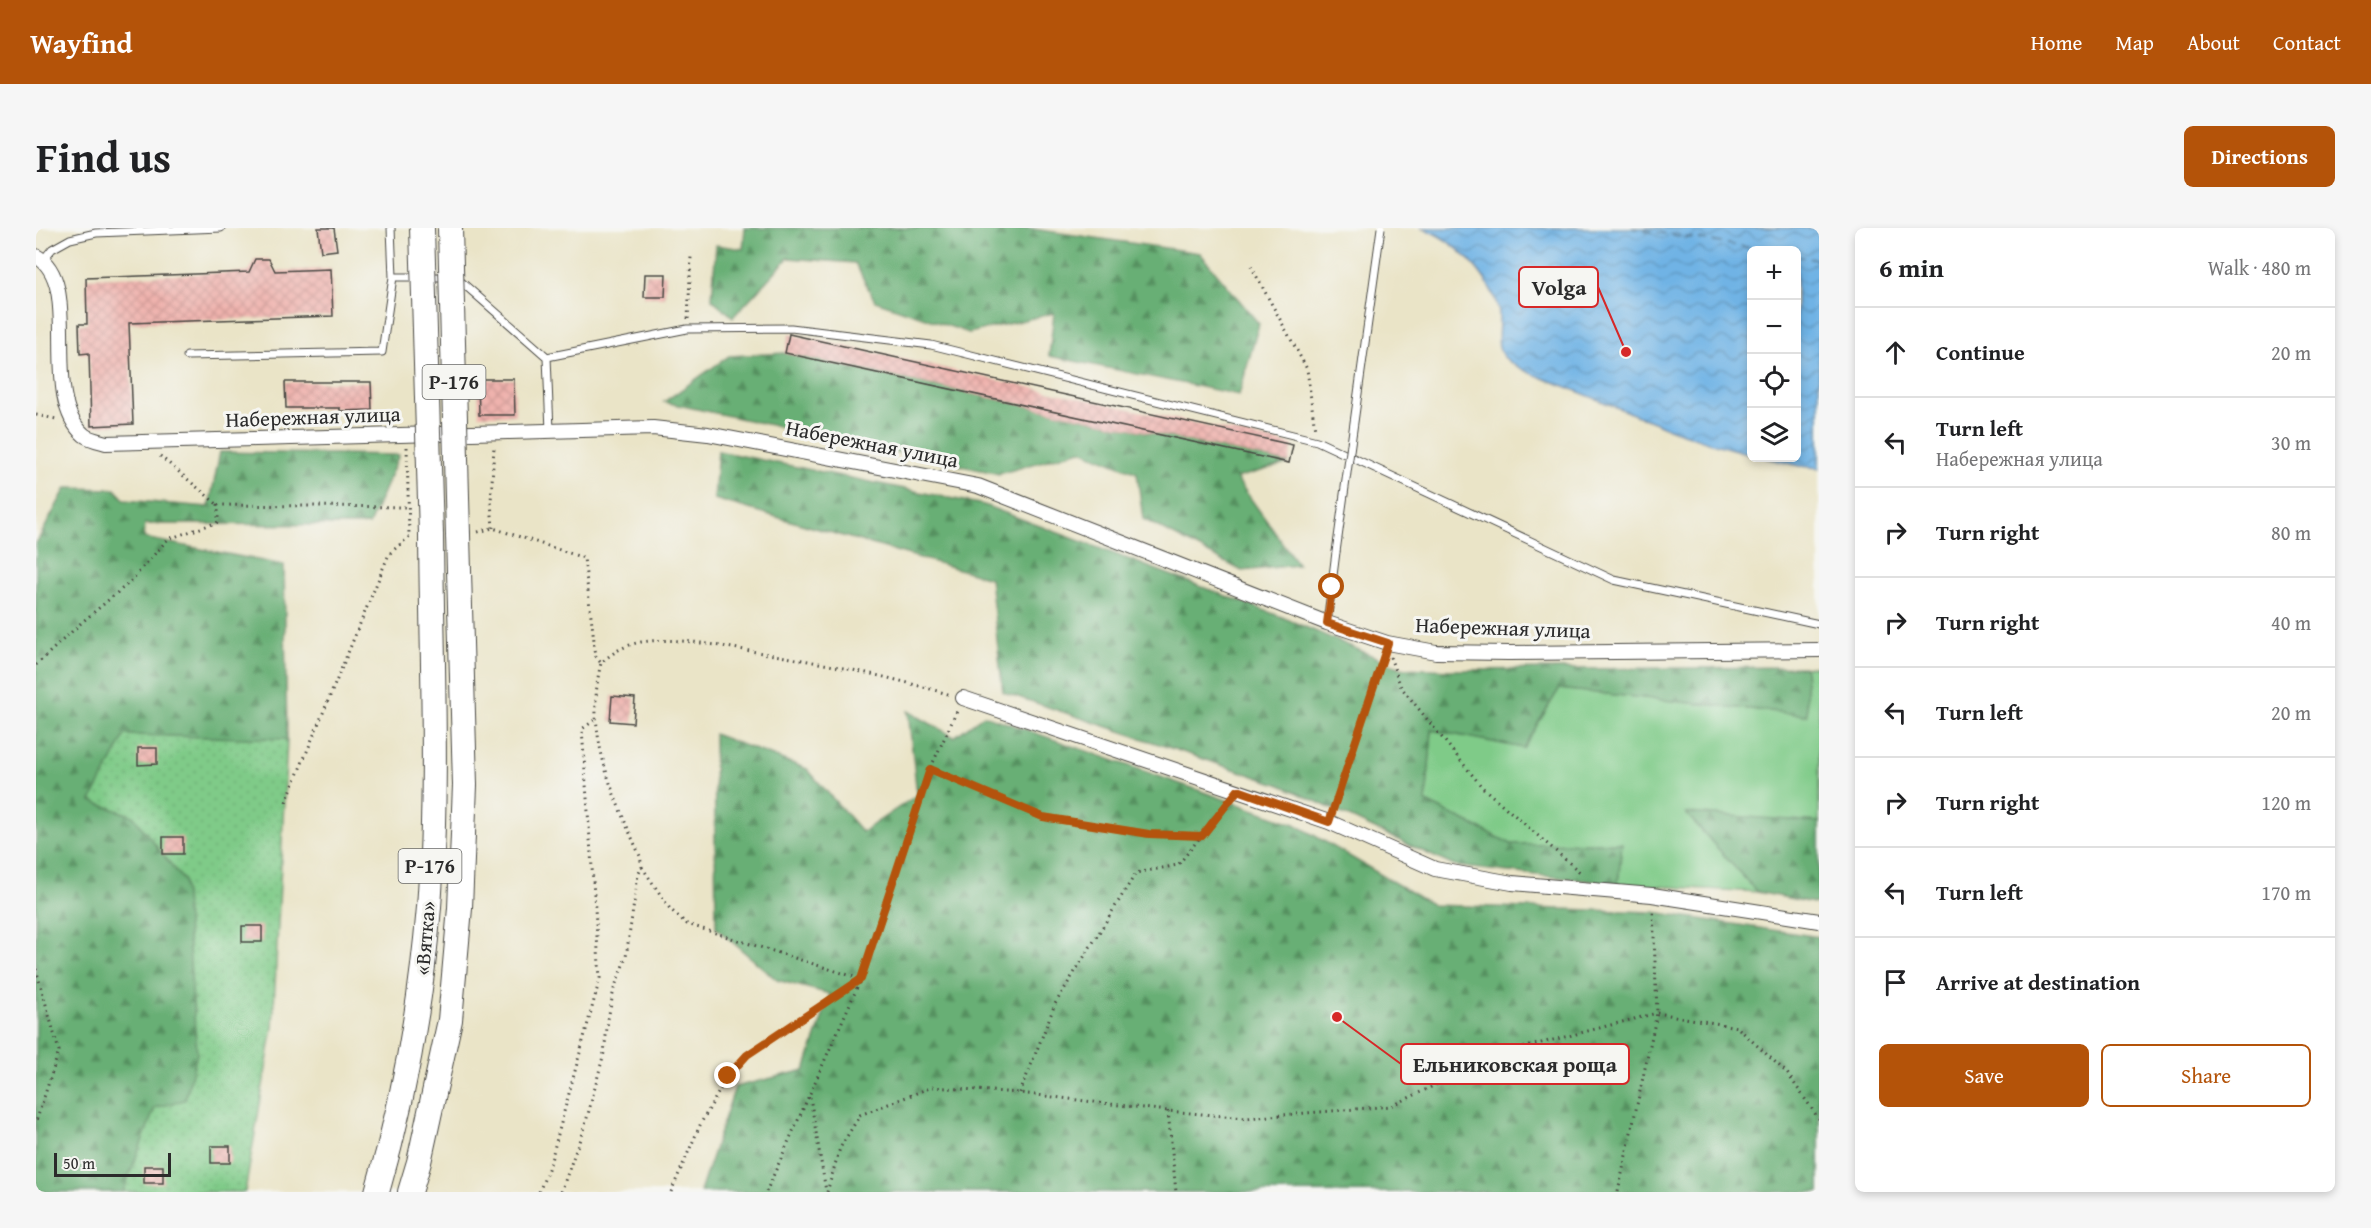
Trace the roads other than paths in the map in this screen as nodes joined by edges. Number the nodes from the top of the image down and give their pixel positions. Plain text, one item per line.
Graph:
1 (221, 228) edge
2 (391, 228) edge
3 (422, 228) edge
4 (450, 228) edge
5 (1381, 228) edge
6 (39, 258) edge
7 (393, 277) junction
8 (187, 356) dead end
9 (547, 357) junction
10 (550, 431) junction
11 (1327, 623) junction
12 (1819, 624) edge
13 (1819, 650) edge
14 (963, 698) road end
15 (1819, 921) edge
16 (377, 1192) edge
17 (410, 1192) edge

1 - 6 lane
2 - 7 lane
3 - 16 highway, «Вятка» / Р-176, bridge
4 - 17 highway, «Вятка» / Р-176, bridge
5 - 11 lane, bridge
6 - 10 street, Набережная улица
7 - 8 lane
7 - 9 lane
9 - 10 lane
9 - 12 lane
10 - 11 street, Набережная улица
11 - 13 street, Набережная улица
14 - 15 street

